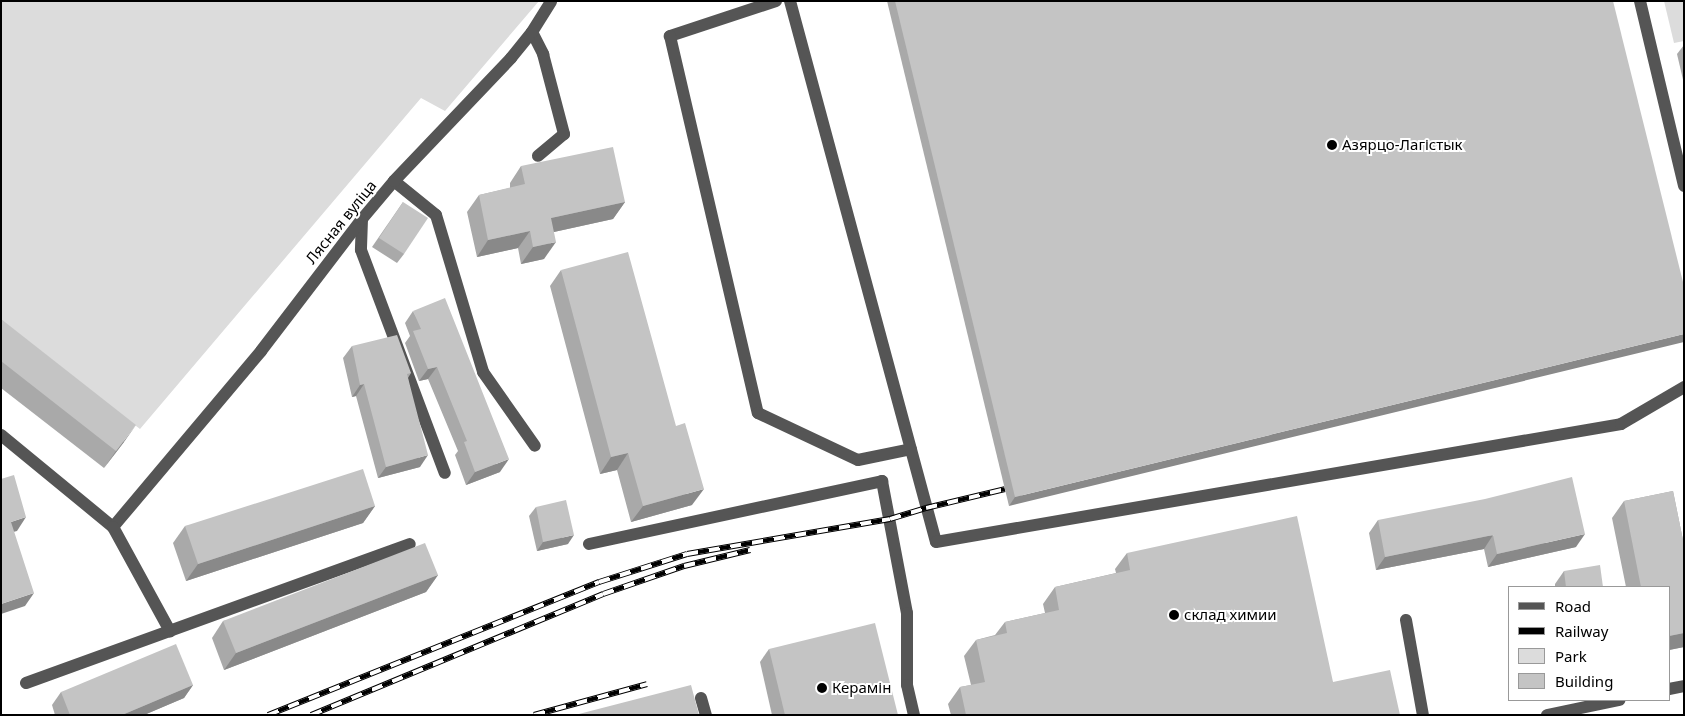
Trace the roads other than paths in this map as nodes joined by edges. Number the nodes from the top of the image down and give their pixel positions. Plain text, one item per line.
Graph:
1 (552, 1) edge
2 (776, 1) edge
3 (790, 1) edge
4 (1640, 1) edge
5 (532, 32) junction
6 (538, 156) dead end
7 (394, 181) junction
8 (1684, 186) edge
9 (362, 219) junction
10 (1684, 388) edge
11 (1, 436) edge
12 (535, 446) dead end
13 (911, 449) junction
14 (445, 473) dead end
15 (113, 527) junction
16 (410, 544) dead end
17 (590, 544) dead end
18 (1406, 620) dead end
19 (170, 631) junction
20 (26, 683) dead end
21 (1684, 686) edge
22 (1670, 690) edge
23 (701, 698) dead end
24 (1614, 701) edge
25 (706, 715) edge
26 (914, 715) edge
27 (1423, 715) edge
28 (1547, 715) edge

1 - 5 street, Лясная вуліца
2 - 13 street
3 - 13 street
4 - 8 street
5 - 6 street
5 - 7 street, Лясная вуліца
7 - 9 street, Лясная вуліца
7 - 12 street
9 - 14 street
9 - 15 street, Лясная вуліца
10 - 13 street
11 - 15 street
15 - 19 street
16 - 19 street
17 - 26 street
18 - 27 street
19 - 20 street
21 - 22 street
23 - 25 street
24 - 28 street

